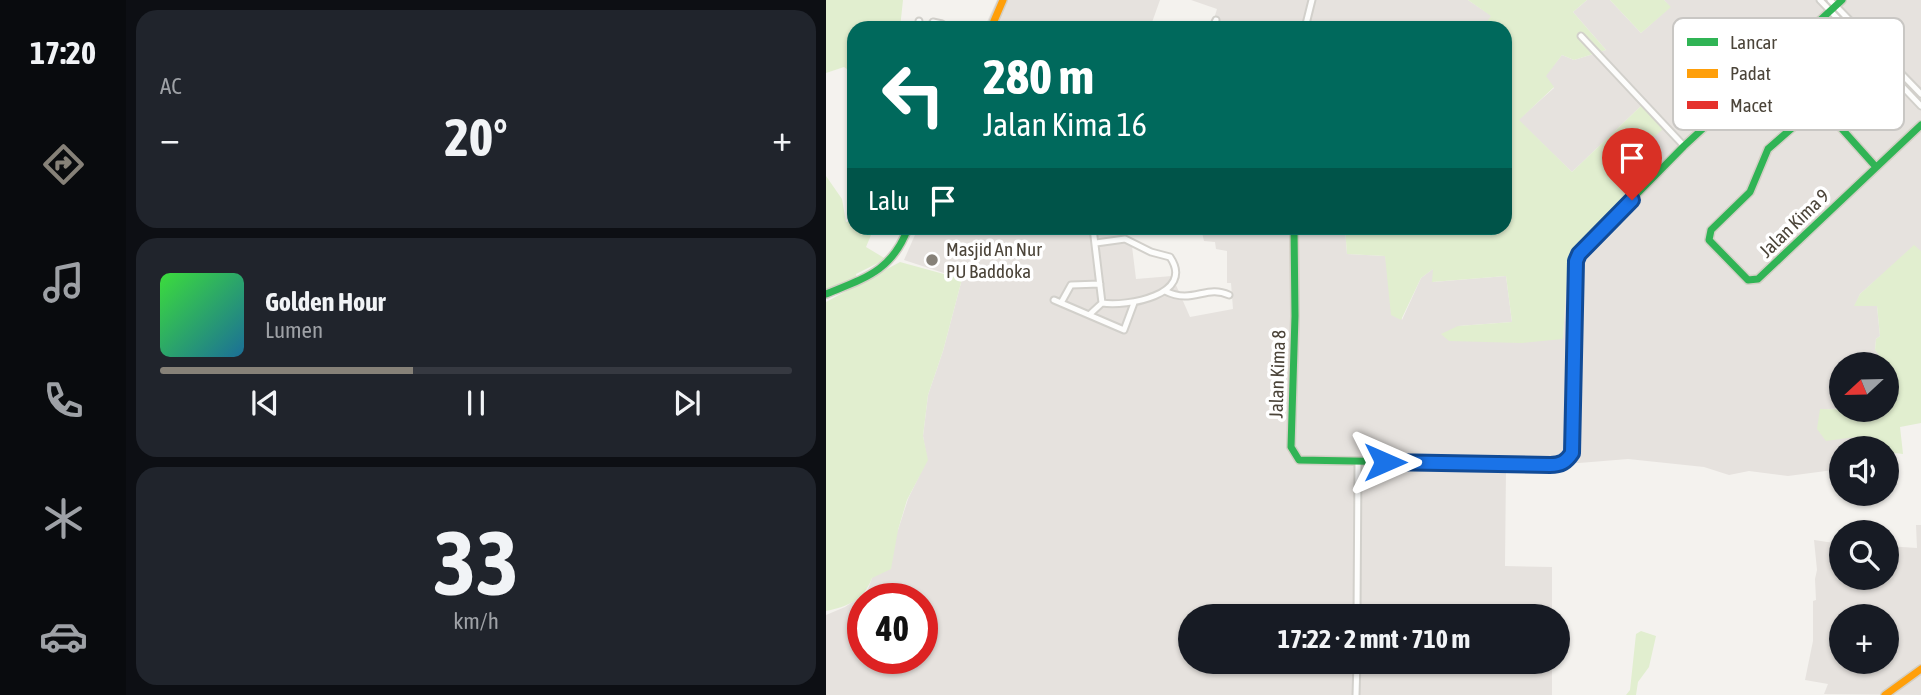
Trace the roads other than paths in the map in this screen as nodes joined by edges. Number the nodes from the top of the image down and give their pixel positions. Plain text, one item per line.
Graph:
1 (1003, 0) edge
2 (1312, 0) edge
3 (1821, 0) edge
4 (1842, 0) edge
5 (1832, 6) edge
6 (994, 21) edge
7 (1307, 21) edge
8 (1581, 36) dead end
9 (1904, 77) edge
10 (1904, 87) edge
11 (1921, 94) edge
12 (1921, 106) edge
13 (1921, 125) edge
14 (1701, 130) edge
15 (1789, 130) edge
16 (1842, 130) edge
17 (1684, 146) junction
18 (1875, 167) junction
19 (905, 235) edge
20 (1094, 235) edge
21 (1294, 235) edge
22 (1096, 243) junction
23 (1209, 282) dead end
24 (1100, 284) junction
25 (1165, 290) junction
26 (1210, 292) junction
27 (826, 294) edge
28 (1230, 295) dead end
29 (1054, 300) dead end
30 (1061, 303) junction
31 (1102, 303) junction
32 (1134, 303) junction
33 (1089, 315) junction
34 (1358, 463) junction
35 (1357, 604) edge
36 (1921, 669) edge
37 (1357, 674) edge
38 (1356, 695) edge
39 (1885, 695) edge

1 - 6 street
2 - 7 street
3 - 5 street
4 - 5 street
8 - 17 street
9 - 11 street
10 - 12 street
13 - 18 street, Jalan Kima 9
14 - 17 street
15 - 18 street, Jalan Kima 9
16 - 18 street, Jalan Kima 9
17 - 34 street
19 - 27 street
20 - 22 street
21 - 34 street, Jalan Kima 8
22 - 24 street
22 - 25 street
23 - 26 street
24 - 30 street
24 - 31 street
25 - 26 street
25 - 32 street
26 - 28 street
29 - 30 street
30 - 33 street
31 - 32 street
31 - 33 street
32 - 33 street
34 - 35 street
36 - 39 street
37 - 38 street

